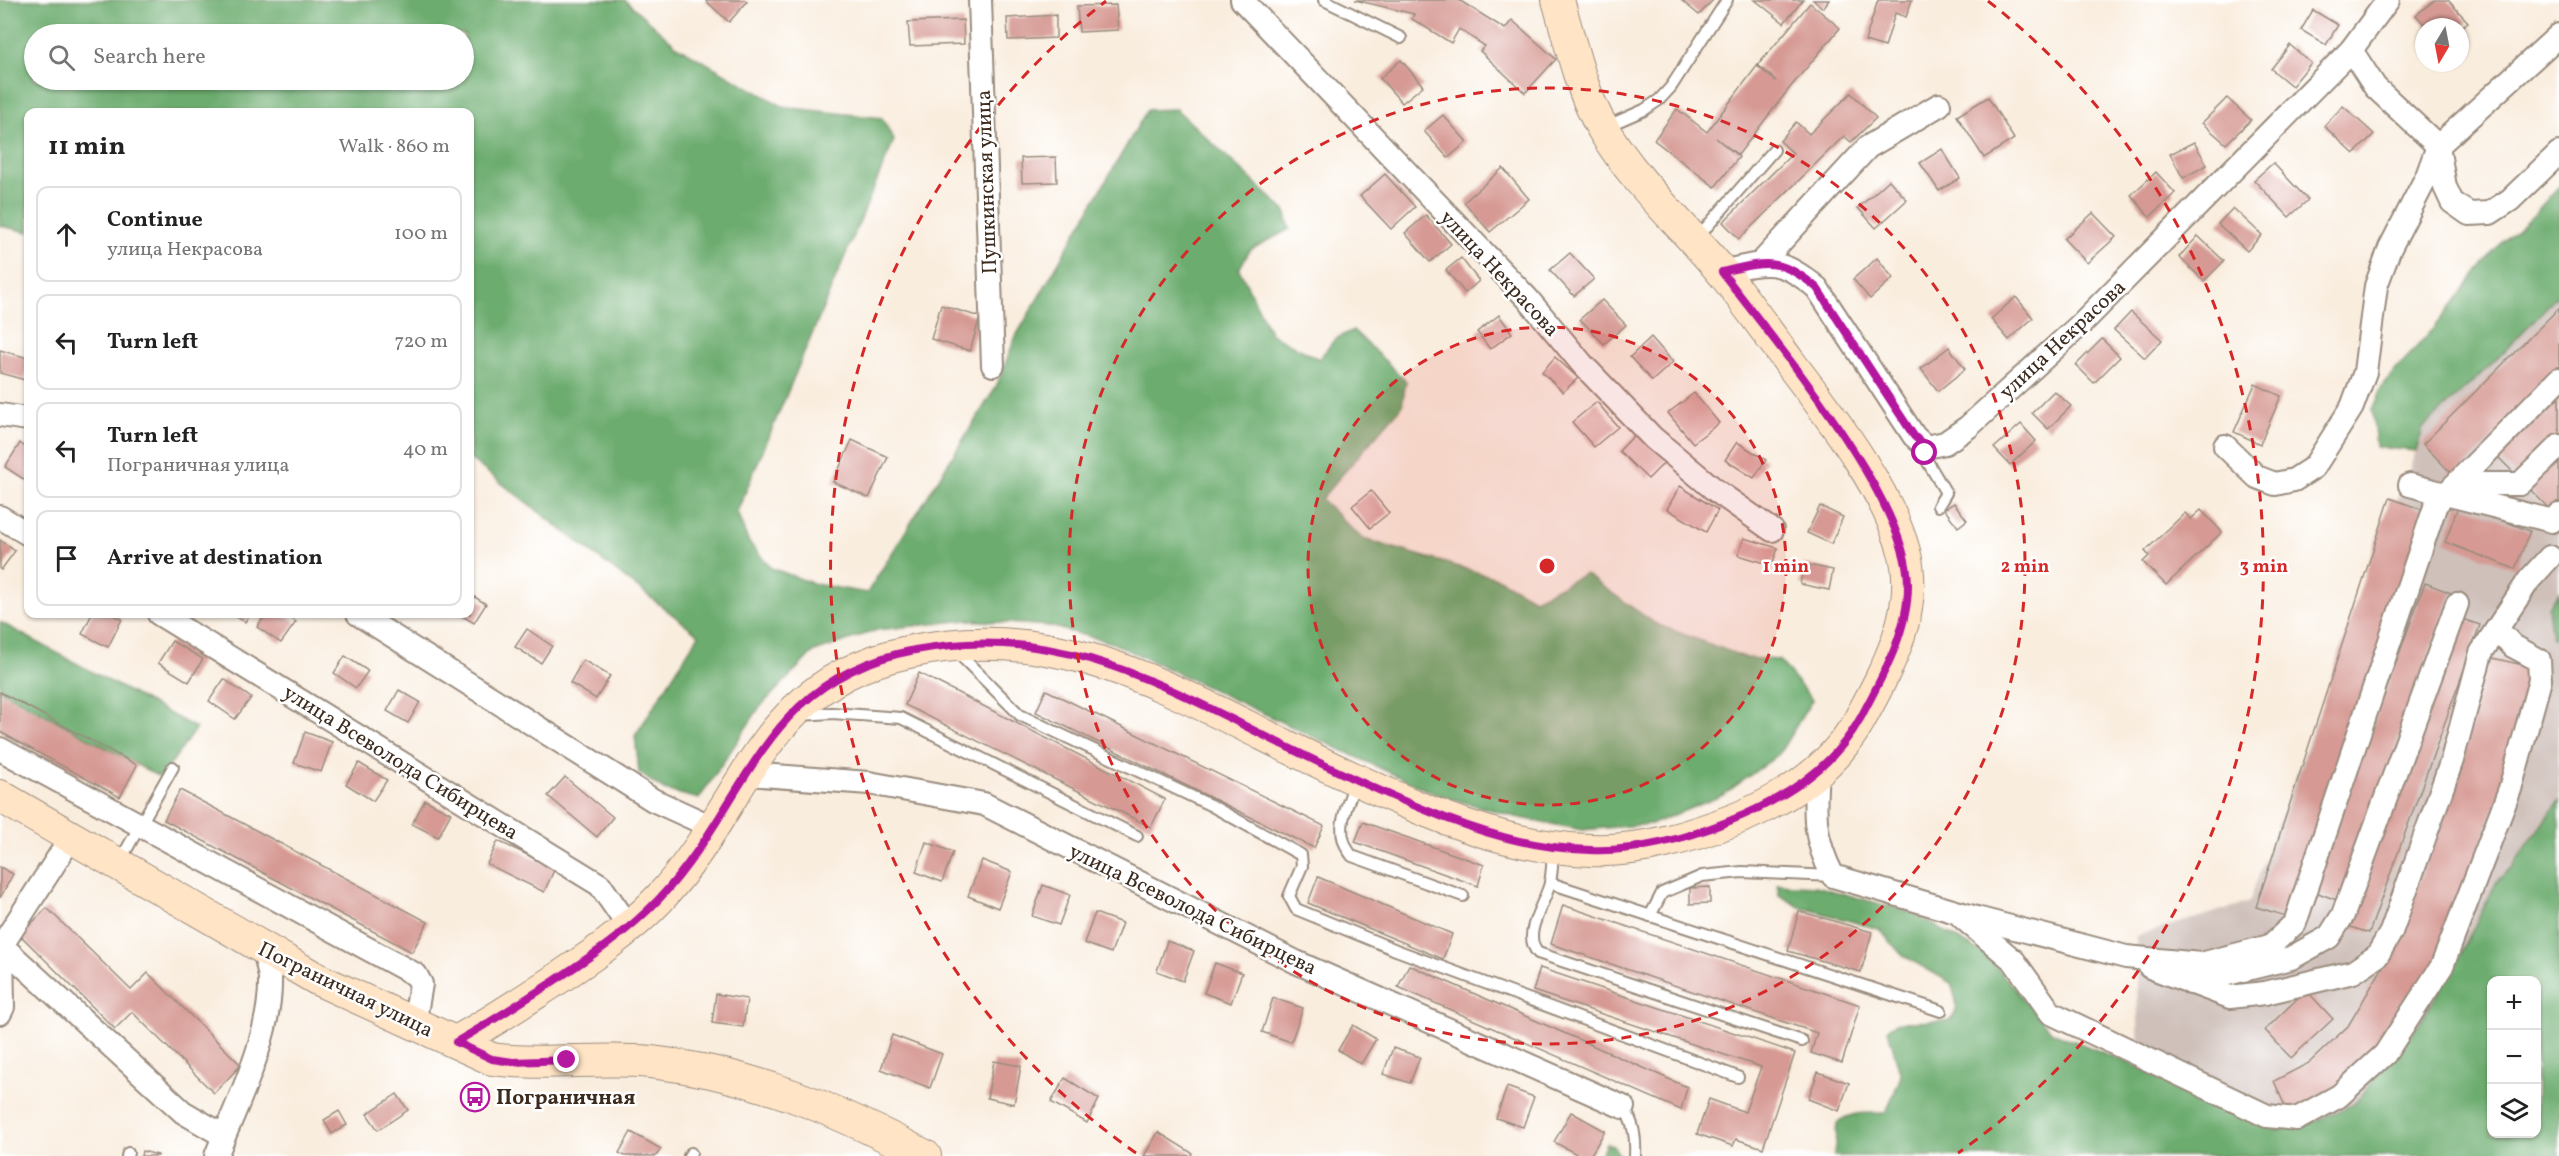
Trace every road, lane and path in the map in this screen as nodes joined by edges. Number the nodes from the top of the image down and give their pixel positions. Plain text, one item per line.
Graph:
1 (980, 0) edge
2 (1242, 0) edge
3 (1324, 0) edge
4 (1558, 0) edge
5 (1727, 0) edge
6 (2388, 0) edge
7 (2559, 35) edge
8 (1401, 38) dead end
9 (2351, 50) junction
10 (1939, 105) dead end
11 (1602, 128) junction
12 (2438, 146) junction
13 (1774, 150) dead end
14 (2559, 153) edge
15 (1694, 241) junction
16 (1761, 263) junction
17 (1722, 272) junction
18 (993, 365) dead end
19 (2559, 379) edge
20 (0, 415) edge
21 (24, 418) edge
22 (2225, 446) dead end
23 (2559, 446) edge
24 (1926, 447) junction
25 (2410, 485) dead end
26 (2446, 494) junction
27 (1938, 506) dead end
28 (2559, 514) edge
29 (0, 517) edge
30 (1772, 530) dead end
31 (24, 532) edge
32 (2550, 557) dead end
33 (2457, 604) dead end
34 (166, 618) edge
35 (364, 618) edge
36 (2497, 629) junction
37 (950, 645) junction
38 (789, 716) junction
39 (0, 749) edge
40 (173, 767) dead end
41 (1817, 772) junction
42 (747, 774) junction
43 (1355, 781) junction
44 (0, 796) edge
45 (141, 824) junction
46 (712, 827) junction
47 (72, 836) junction
48 (1137, 836) dead end
49 (1554, 847) junction
50 (118, 864) junction
51 (1833, 876) junction
52 (1550, 883) junction
53 (1463, 897) dead end
54 (1954, 910) junction
55 (1650, 916) junction
56 (629, 927) junction
57 (1, 945) edge
58 (264, 950) junction
59 (2126, 957) junction
60 (2191, 983) junction
61 (1941, 1011) dead end
62 (0, 1013) edge
63 (414, 1025) junction
64 (1802, 1041) dead end
65 (456, 1042) junction
66 (1738, 1077) dead end
67 (1623, 1107) joint
68 (220, 1146) edge
69 (925, 1156) edge
70 (1635, 1156) edge

1 - 18 street, Пушкинская улица
2 - 30 street, улица Некрасова
3 - 8 lane
4 - 11 main road
5 - 11 lane
6 - 9 street, улица Некрасова
7 - 12 street
9 - 12 street
9 - 24 street, улица Некрасова
10 - 16 street
11 - 15 main road
12 - 14 street
12 - 22 street
13 - 15 lane
15 - 17 main road
16 - 17 street
16 - 24 street
17 - 41 main road
19 - 26 street
20 - 21 street
23 - 26 street
24 - 27 lane
25 - 26 street
26 - 28 street
26 - 59 street
29 - 31 street
32 - 36 street
33 - 60 street
34 - 56 street, улица Всеволода Сибирцева
35 - 46 street
36 - 54 street
36 - 60 street
37 - 38 main road
37 - 43 main road
37 - 66 lane
38 - 42 main road
38 - 48 lane
39 - 45 street
40 - 45 lane
41 - 49 main road
41 - 51 street
42 - 46 main road
42 - 67 street, улица Всеволода Сибирцева
43 - 49 main road
43 - 53 lane
44 - 47 main road, Пограничная улица
45 - 50 lane
45 - 63 street
46 - 56 main road
47 - 50 main road, Пограничная улица
47 - 57 street
49 - 52 lane
50 - 58 main road, Пограничная улица
51 - 54 street
51 - 55 lane
52 - 55 lane
52 - 64 lane
54 - 59 street
55 - 61 lane
56 - 65 main road
57 - 62 street
57 - 68 street
58 - 63 main road, Пограничная улица
58 - 68 street
59 - 60 street
63 - 65 main road, Пограничная улица
65 - 69 main road, Пограничная улица
67 - 70 lane

